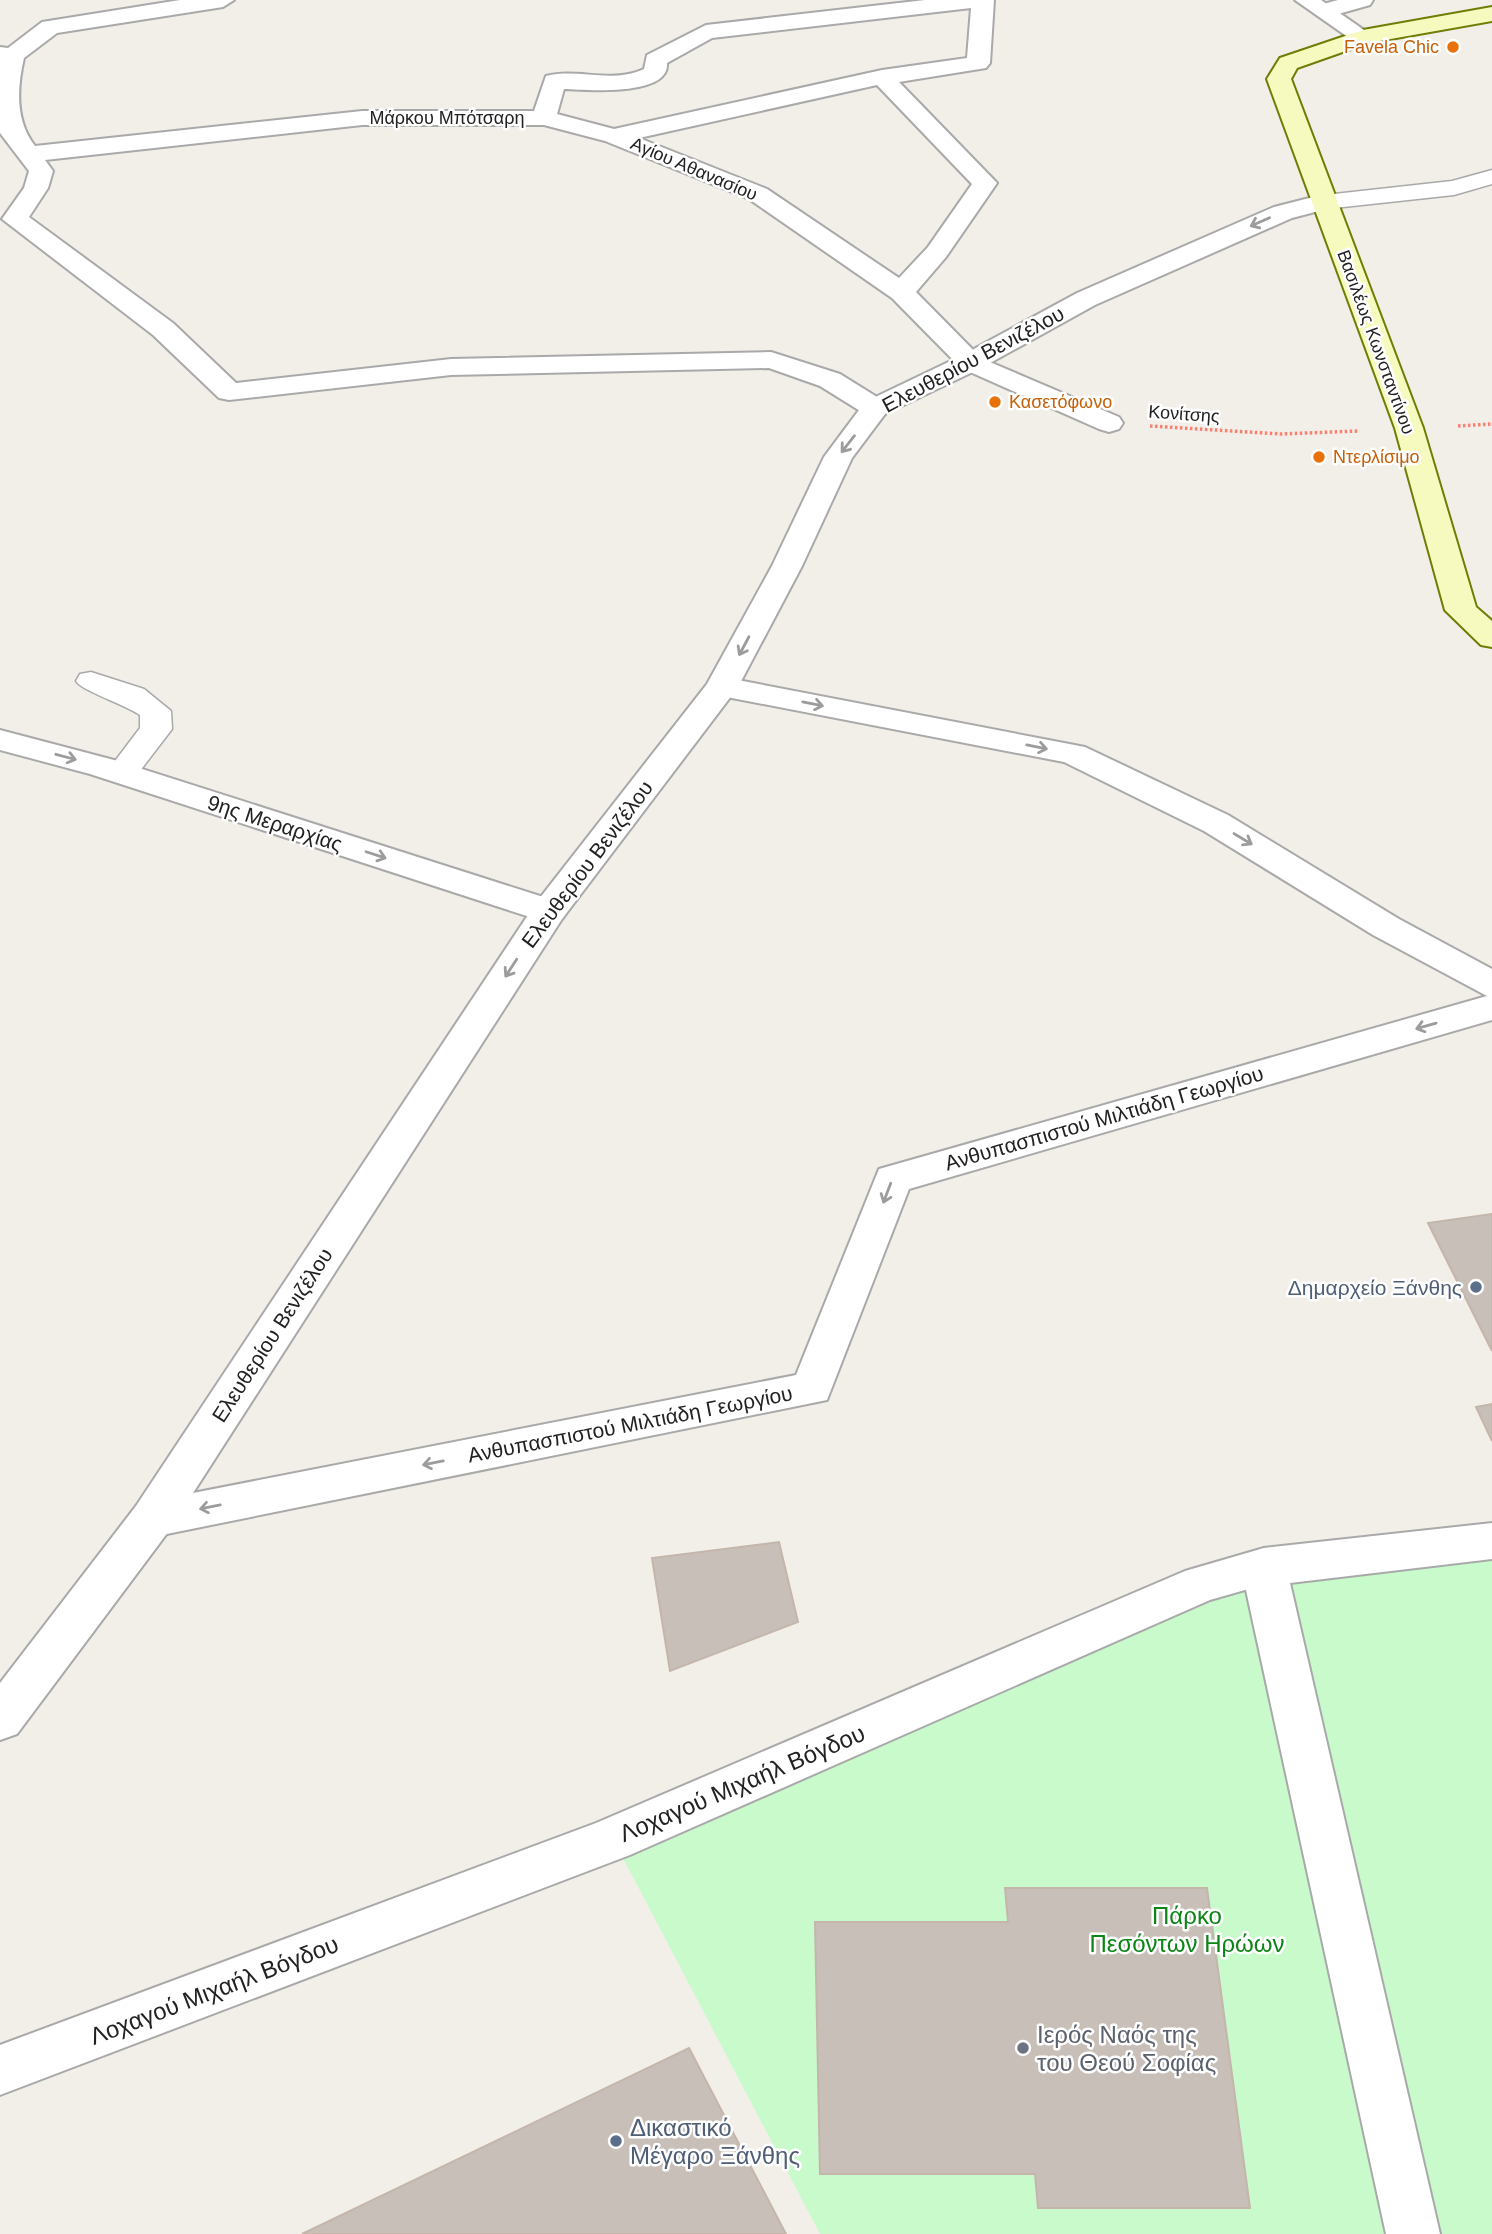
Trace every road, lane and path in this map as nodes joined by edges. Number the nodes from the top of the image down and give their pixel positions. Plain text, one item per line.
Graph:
1 (223, 0) edge
2 (983, 0) edge
3 (1362, 0) edge
4 (1315, 6) edge
5 (1492, 14) edge
6 (1363, 37) junction
7 (6, 55) edge
8 (883, 77) junction
9 (544, 118) junction
10 (614, 136) junction
11 (30, 153) junction
12 (1492, 177) edge
13 (1325, 202) junction
14 (8, 222) edge
15 (901, 292) junction
16 (971, 362) junction
17 (875, 408) junction
18 (1109, 423) joint
19 (1492, 425) edge
20 (1409, 428) junction
21 (1492, 638) edge
22 (91, 681) dead end
23 (722, 687) junction
24 (0, 740) edge
25 (122, 773) junction
26 (549, 911) junction
27 (1492, 985) edge
28 (1492, 1007) edge
29 (152, 1519) junction
30 (1492, 1541) edge
31 (1264, 1567) junction
32 (0, 1719) edge
33 (0, 2070) edge
34 (1413, 2234) edge

1 - 7 street
2 - 8 street
2 - 9 street, Μάρκου Μπότσαρη
3 - 4 street
4 - 6 street
5 - 6 main road, Βασιλέως Κωνσταντίνου
6 - 13 main road, Βασιλέως Κωνσταντίνου
7 - 11 street
8 - 10 street
8 - 15 street
9 - 10 street, Αγίου Αθανασίου
9 - 11 street, Μάρκου Μπότσαρη
10 - 15 street, Αγίου Αθανασίου
11 - 14 street
12 - 13 lane
13 -> 16 street, Ελευθερίου Βενιζέλου
13 - 20 main road, Βασιλέως Κωνσταντίνου
14 - 17 street
15 - 16 street, Αγίου Αθανασίου
16 - 17 street, Ελευθερίου Βενιζέλου
16 - 18 street
17 -> 23 street, Ελευθερίου Βενιζέλου
18 - 20 path, Κονίτσης
19 - 20 path, Κονίτσης
20 - 21 main road, Βασιλέως Κωνσταντίνου
22 - 25 lane
23 - 26 street, Ελευθερίου Βενιζέλου
23 -> 27 street
24 -> 25 street, 9ης Μεραρχίας
25 -> 26 street, 9ης Μεραρχίας
26 -> 29 street, Ελευθερίου Βενιζέλου
28 -> 29 street, Ανθυπασπιστού Μιλτιάδη Γεωργίου
29 - 32 street, Ελευθερίου Βενιζέλου
30 - 31 street, Λοχαγού Μιχαήλ Βόγδου
31 - 33 street, Λοχαγού Μιχαήλ Βόγδου
31 - 34 street

